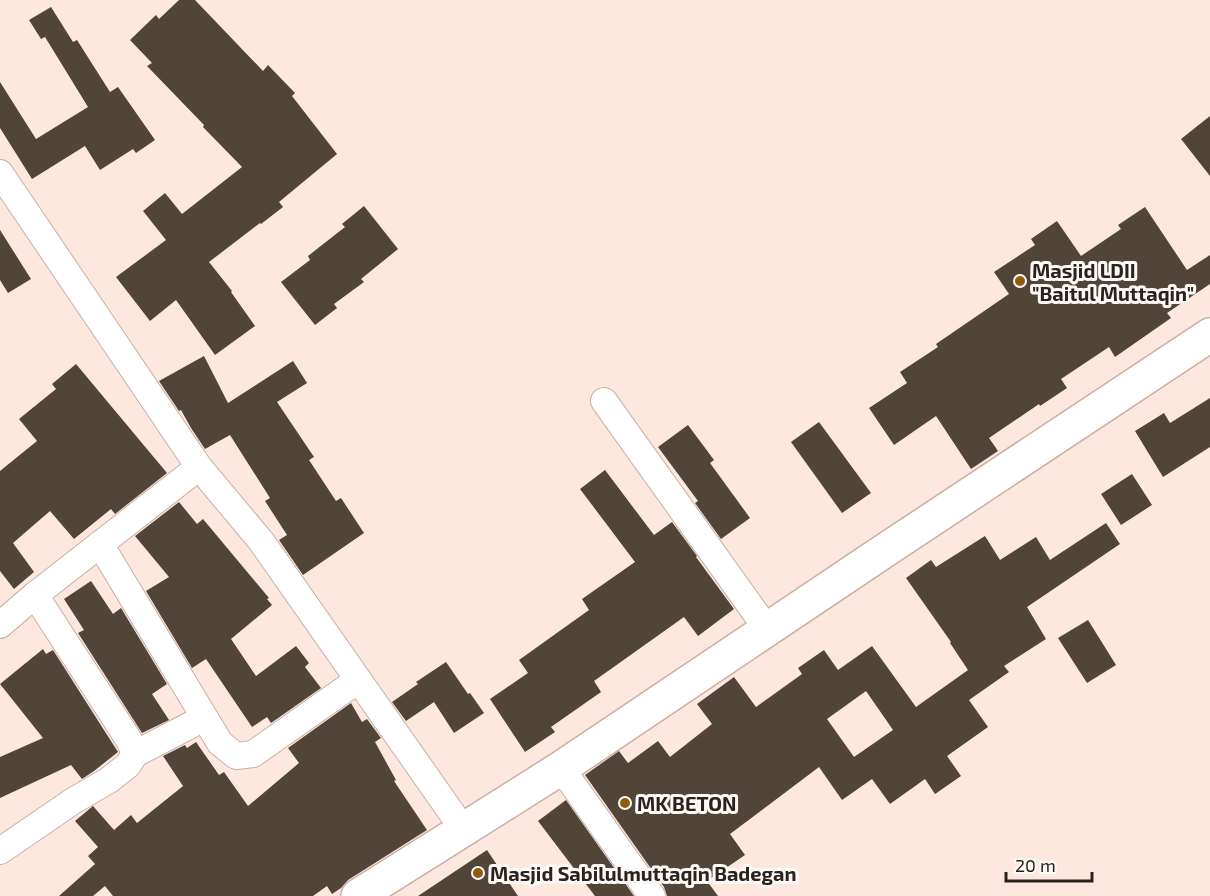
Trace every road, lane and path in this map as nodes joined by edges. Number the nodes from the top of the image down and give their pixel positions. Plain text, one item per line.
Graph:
1 (0, 173) edge
2 (1210, 335) edge
3 (604, 401) dead end
4 (199, 467) junction
5 (100, 544) junction
6 (34, 595) junction
7 (0, 625) edge
8 (767, 628) junction
9 (358, 680) junction
10 (204, 718) junction
11 (135, 754) junction
12 (561, 768) junction
13 (463, 829) junction
14 (0, 850) edge
15 (358, 896) edge
16 (652, 896) edge

1 - 4 street
2 - 8 street
3 - 8 street
4 - 5 street
4 - 9 street
5 - 6 street
5 - 10 street
6 - 7 street
6 - 11 street
8 - 12 street
9 - 10 street
9 - 13 street
10 - 11 street
11 - 14 street
12 - 13 street
12 - 16 street
13 - 15 street

